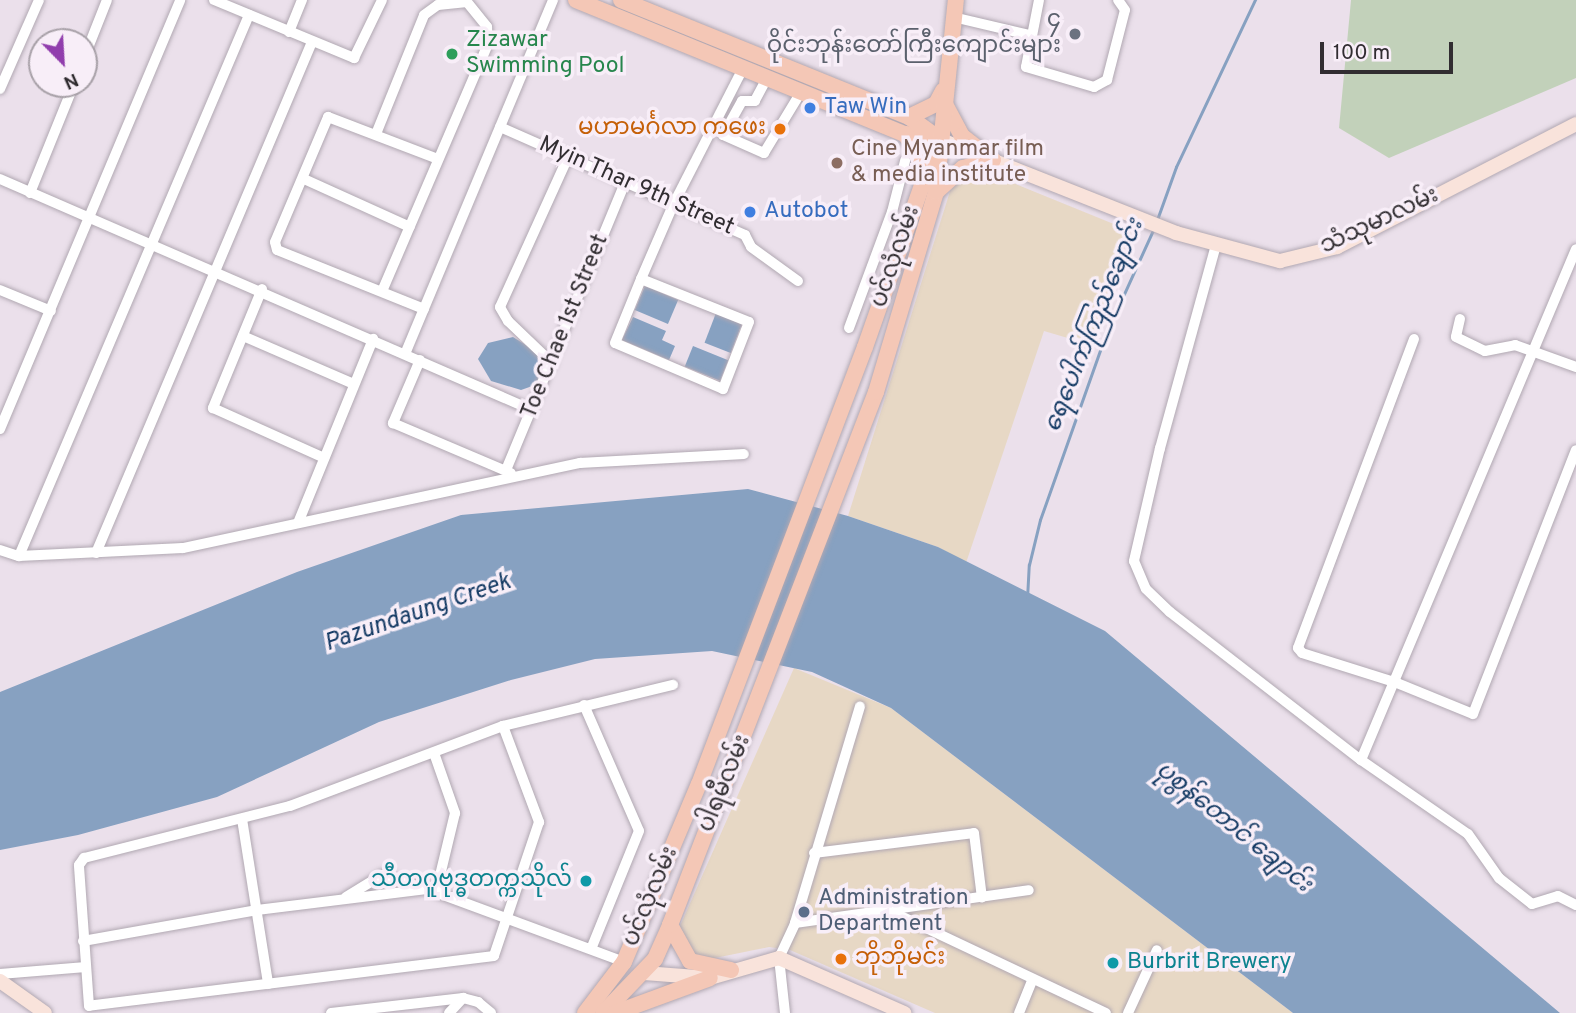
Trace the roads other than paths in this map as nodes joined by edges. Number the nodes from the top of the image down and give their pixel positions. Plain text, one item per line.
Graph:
1 (39, 0) edge
2 (107, 0) edge
3 (180, 0) edge
4 (302, 0) edge
5 (382, 0) edge
6 (554, 0) edge
7 (576, 0) edge
8 (621, 0) edge
9 (1039, 0) edge
10 (1118, 0) edge
11 (221, 1) edge
12 (468, 1) edge
13 (652, 6) edge
14 (955, 8) edge
15 (249, 15) junction
16 (674, 21) junction
17 (96, 28) edge
18 (289, 32) junction
19 (1030, 35) junction
20 (668, 38) junction
21 (313, 42) junction
22 (746, 61) junction
23 (767, 78) junction
24 (0, 89) edge
25 (944, 89) junction
26 (801, 92) junction
27 (68, 98) edge
28 (1576, 124) edge
29 (907, 125) junction
30 (500, 127) junction
31 (376, 134) junction
32 (939, 139) junction
33 (568, 157) junction
34 (438, 159) junction
35 (993, 160) junction
36 (905, 161) dead end
37 (0, 179) edge
38 (303, 179) junction
39 (625, 183) junction
40 (928, 190) junction
41 (30, 193) junction
42 (673, 205) junction
43 (892, 212) junction
44 (89, 220) junction
45 (909, 225) junction
46 (410, 227) junction
47 (1216, 245) junction
48 (152, 246) junction
49 (1576, 249) edge
50 (215, 272) junction
51 (641, 279) junction
52 (797, 281) dead end
53 (262, 289) junction
54 (0, 290) edge
55 (383, 291) junction
56 (424, 309) junction
57 (51, 311) junction
58 (1460, 319) dead end
59 (849, 328) dead end
60 (243, 336) junction
61 (373, 340) junction
62 (1414, 340) dead end
63 (1533, 352) junction
64 (405, 354) junction
65 (421, 360) junction
66 (552, 363) junction
67 (1576, 367) edge
68 (354, 384) junction
69 (533, 410) junction
70 (0, 429) edge
71 (1576, 450) edge
72 (744, 454) dead end
73 (324, 458) junction
74 (506, 470) junction
75 (521, 477) junction
76 (298, 523) junction
77 (0, 550) edge
78 (96, 553) junction
79 (19, 556) junction
80 (1396, 683) junction
81 (673, 685) dead end
82 (584, 705) junction
83 (860, 707) dead end
84 (723, 712) joint
85 (751, 721) joint
86 (503, 726) junction
87 (433, 753) junction
88 (1362, 760) junction
89 (699, 784) junction
90 (243, 819) junction
91 (814, 853) junction
92 (1029, 890) dead end
93 (431, 891) junction
94 (345, 897) junction
95 (982, 898) junction
96 (1576, 905) edge
97 (257, 910) junction
98 (888, 910) junction
99 (508, 919) junction
100 (794, 923) junction
101 (670, 925) junction
102 (83, 942) junction
103 (591, 949) junction
104 (1157, 950) dead end
105 (779, 958) junction
106 (624, 961) junction
107 (86, 967) junction
108 (731, 970) junction
109 (644, 973) junction
110 (710, 978) junction
111 (1, 981) edge
112 (1032, 981) junction
113 (268, 984) junction
114 (463, 998) junction
115 (594, 1010) edge
116 (45, 1013) edge
117 (331, 1013) edge
118 (449, 1013) edge
119 (491, 1013) edge
120 (615, 1013) edge
121 (785, 1013) edge
122 (904, 1013) edge
123 (1019, 1013) edge
124 (1105, 1013) edge
125 (1129, 1013) edge

1 - 24 street
2 - 17 street
3 - 44 street
4 - 18 street
5 - 21 street
6 - 30 street
7 - 20 main road, သံသုမာလမ်း
8 - 13 main road, သံသုမာလမ်း
9 - 19 street
10 - 19 street
11 - 15 street
12 - 31 street
12 - 34 street
13 - 16 main road, သံသုမာလမ်း
14 - 19 street
14 - 25 main road
15 - 18 street
15 - 48 street
16 - 20 main road
16 - 22 main road, သံသုမာလမ်း
18 - 21 street
20 - 22 main road, သံသုမာလမ်း
21 - 50 street
22 - 23 main road, သံသုမာလမ်း
22 - 29 main road, သံသုမာလမ်း
22 - 42 street
23 - 26 main road, သံသုမာလမ်း
23 - 26 street
25 - 29 main road
25 - 32 main road
25 - 35 main road
26 - 29 main road, သံသုမာလမ်း
27 - 41 street
28 - 47 main road, သံသုမာလမ်း
29 - 32 main road, သံသုမာလမ်း
29 - 40 main road
30 - 33 street, Myin Thar 9th Street
30 - 56 street
31 - 34 street
31 - 38 street
32 - 35 main road, သံသုမာလမ်း
32 - 40 main road, ပင်လုံလမ်း
33 - 39 street, Myin Thar 9th Street
33 - 66 street
34 - 46 street
35 - 40 main road
35 - 47 main road, သံသုမာလမ်း
36 - 43 street
37 - 41 street
38 - 46 street
38 - 55 street
39 - 42 street, Myin Thar 9th Street
39 - 66 street, Toe Chae 1st Street
40 - 45 main road, ပင်လုံလမ်း
40 - 85 main road, ပင်လုံလမ်း
41 - 44 street
42 - 51 street
42 - 52 street, Myin Thar 9th Street
43 - 45 street
43 - 59 street
44 - 48 street
44 - 57 street
45 - 84 main road, ပင်လုံလမ်း
46 - 55 street
47 - 88 street
48 - 50 street
48 - 79 street
49 - 63 street
50 - 53 street
50 - 78 street
51 - 51 street
53 - 60 street
53 - 61 street
54 - 57 street
55 - 56 street
56 - 64 street
57 - 70 street
58 - 63 street
60 - 68 street
60 - 73 street
61 - 64 street
61 - 68 street
62 - 80 street
63 - 67 street
63 - 80 street
64 - 65 street
65 - 69 street
65 - 74 street
66 - 69 street, Toe Chae 1st Street
68 - 73 street
69 - 74 street, Toe Chae 1st Street
71 - 80 street
72 - 75 street
73 - 76 street
74 - 75 street
75 - 76 street
76 - 78 street
77 - 79 street
78 - 79 street
80 - 88 street
81 - 82 street
82 - 86 street
82 - 103 street
83 - 91 street
84 - 89 main road, ပါရမီလမ်း
85 - 101 main road, ပါရမီလမ်း
86 - 87 street
86 - 99 street
87 - 90 street
87 - 93 street
88 - 96 street
89 - 106 main road, ပင်လုံလမ်း
89 - 109 main road
90 - 97 street
90 - 102 street
91 - 95 street
91 - 100 street
92 - 95 street
93 - 94 street
93 - 94 street
93 - 99 street
94 - 97 street
95 - 98 street
97 - 102 street
97 - 113 street
98 - 100 street
98 - 112 street
99 - 103 street
99 - 113 street
100 - 105 street
101 - 108 main road
101 - 109 main road, ပင်လုံလမ်း
102 - 107 street
103 - 106 street
104 - 125 street
105 - 108 main road
105 - 121 street
105 - 122 main road
106 - 115 main road, ပင်လုံလမ်း
107 - 111 street
107 - 113 street
108 - 110 main road
109 - 110 main road
109 - 115 main road
110 - 120 main road
111 - 116 main road
112 - 123 street
112 - 124 street
114 - 117 street
114 - 118 street
114 - 119 street

